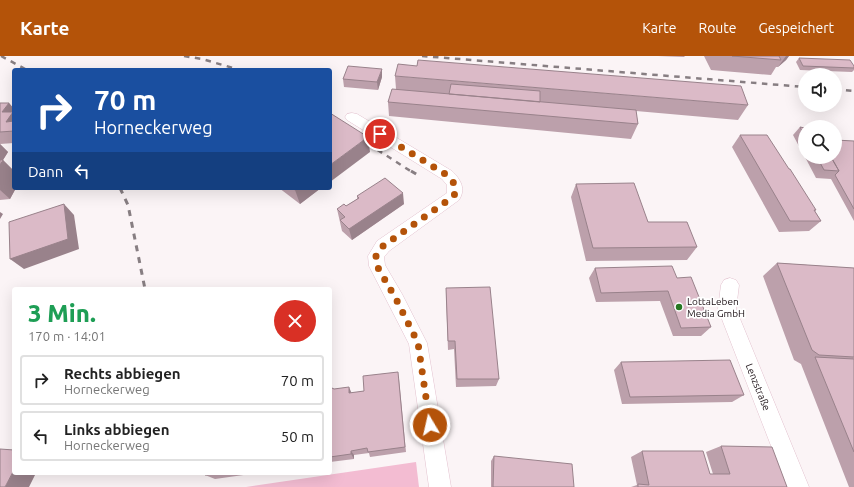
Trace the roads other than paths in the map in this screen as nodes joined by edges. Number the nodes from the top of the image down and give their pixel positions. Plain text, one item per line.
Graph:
1 (352, 117) dead end
2 (730, 285) dead end
3 (440, 487) edge
4 (798, 487) edge

1 - 3 street
2 - 4 street, Lenzstraße

